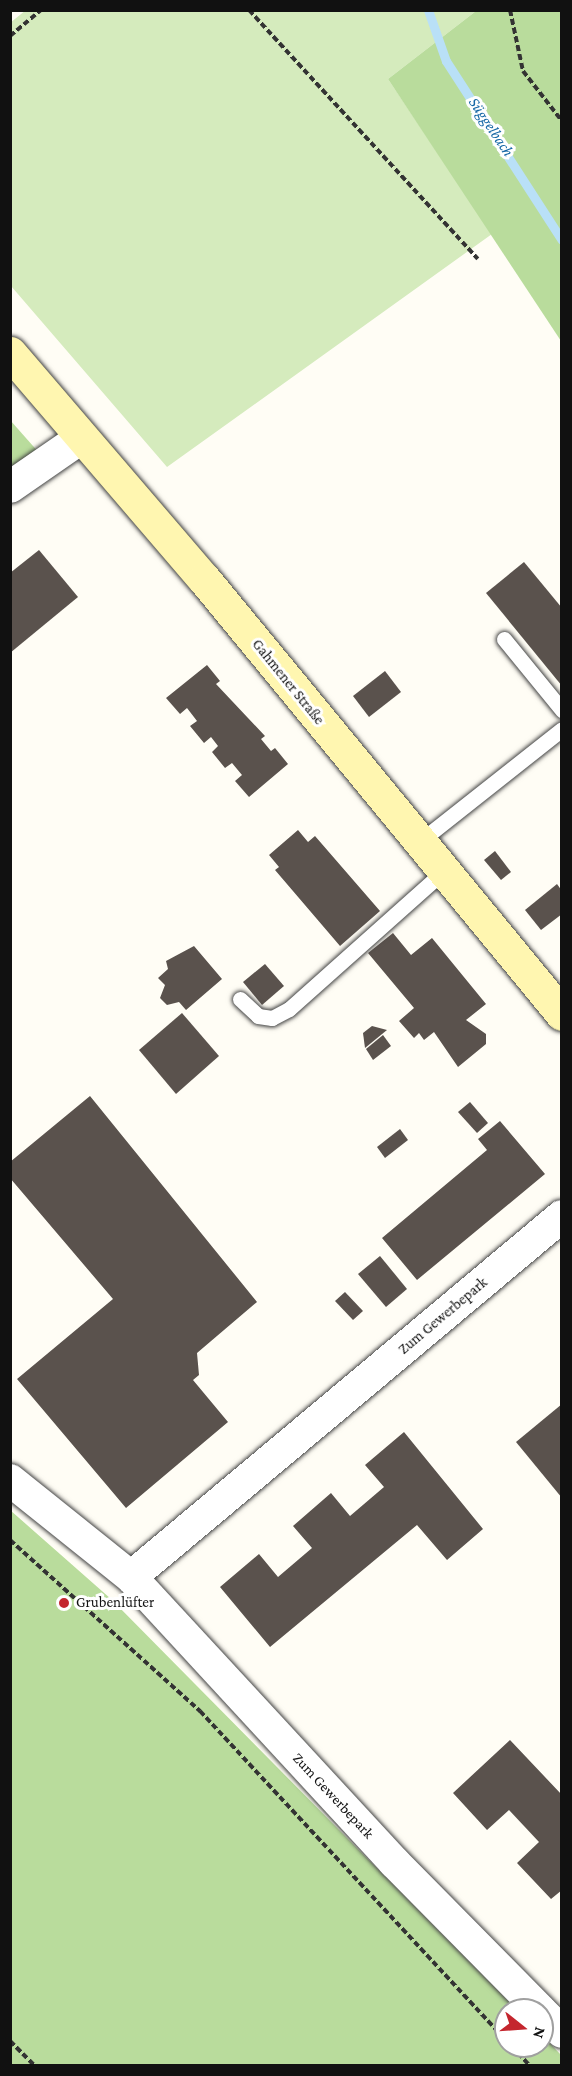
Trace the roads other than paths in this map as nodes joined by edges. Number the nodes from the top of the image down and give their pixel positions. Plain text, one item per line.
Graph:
1 (10, 352) edge
2 (81, 438) junction
3 (10, 488) edge
4 (504, 639) dead end
5 (561, 710) edge
6 (561, 729) edge
7 (419, 842) junction
8 (445, 870) junction
9 (240, 999) dead end
10 (561, 1014) edge
11 (561, 1216) edge
12 (10, 1480) edge
13 (131, 1577) junction
14 (528, 1998) edge

1 - 2 main road, Gahmener Straße
2 - 3 street
2 - 7 main road, Gahmener Straße
4 - 5 lane
6 - 7 lane
7 - 8 main road, Gahmener Straße
8 - 9 lane
8 - 10 main road, Gahmener Straße
11 - 13 street, Zum Gewerbepark
12 - 13 street, Zum Gewerbepark
13 - 14 street, Zum Gewerbepark

